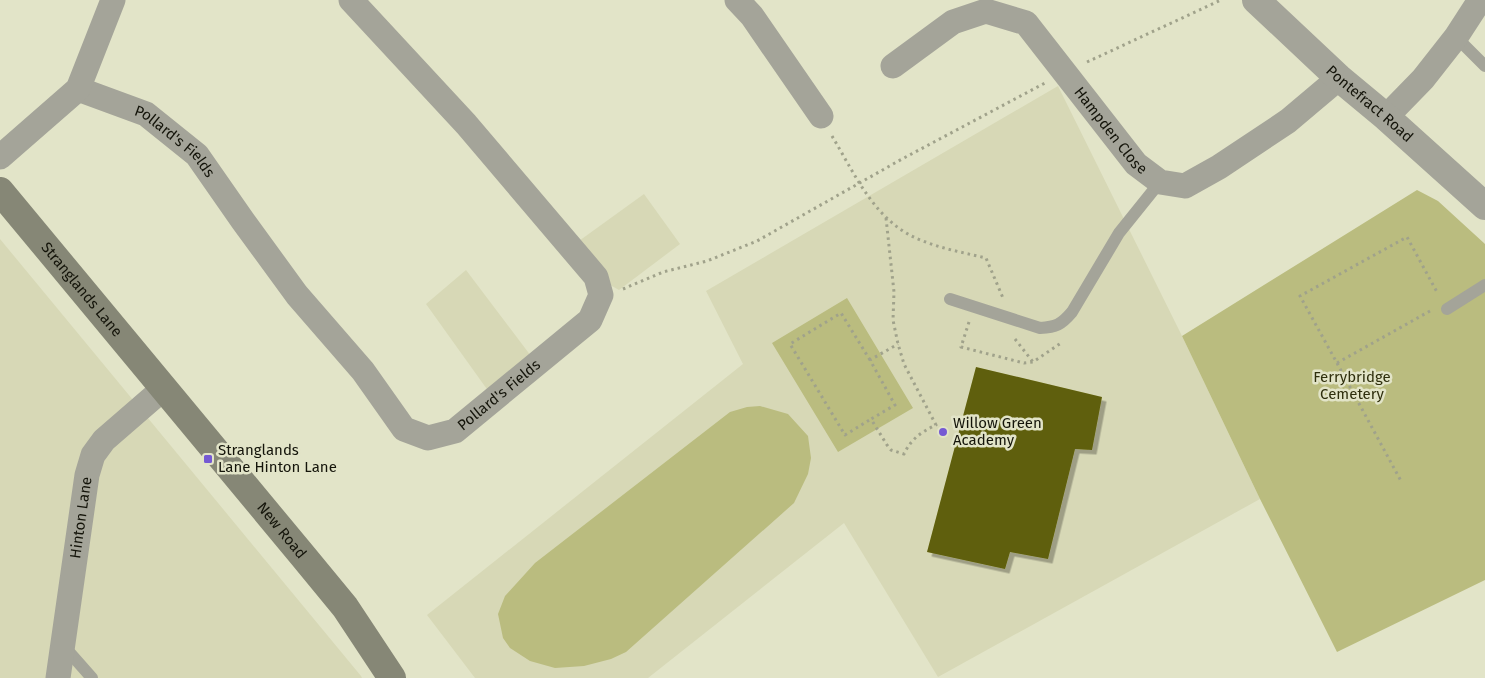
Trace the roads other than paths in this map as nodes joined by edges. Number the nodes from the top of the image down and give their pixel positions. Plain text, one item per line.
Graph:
1 (113, 0) edge
2 (351, 0) edge
3 (737, 0) edge
4 (1256, 0) edge
5 (1480, 0) edge
6 (1456, 37) junction
7 (893, 66) dead end
8 (1485, 66) edge
9 (1339, 78) junction
10 (78, 89) junction
11 (821, 116) road end
12 (1386, 117) junction
13 (0, 157) edge
14 (1160, 182) junction
15 (0, 191) edge
16 (1485, 206) edge
17 (1485, 285) edge
18 (950, 299) dead end
19 (1441, 309) road end
20 (164, 388) junction
21 (62, 644) junction
22 (58, 678) edge
23 (92, 678) edge
24 (392, 678) edge

1 - 10 street
2 - 10 street, Pollard's Fields
3 - 11 street
4 - 9 street, Pontefract Road
5 - 6 street
6 - 8 lane
6 - 12 street
7 - 14 street, Hampden Close
9 - 12 street, Pontefract Road
9 - 14 street, Hampden Close
10 - 13 street
12 - 16 street, Pontefract Road
14 - 18 lane
15 - 20 main road, Stranglands Lane
17 - 19 lane
20 - 21 street, Hinton Lane
20 - 24 main road, New Road
21 - 22 street, Hinton Lane
21 - 23 lane

